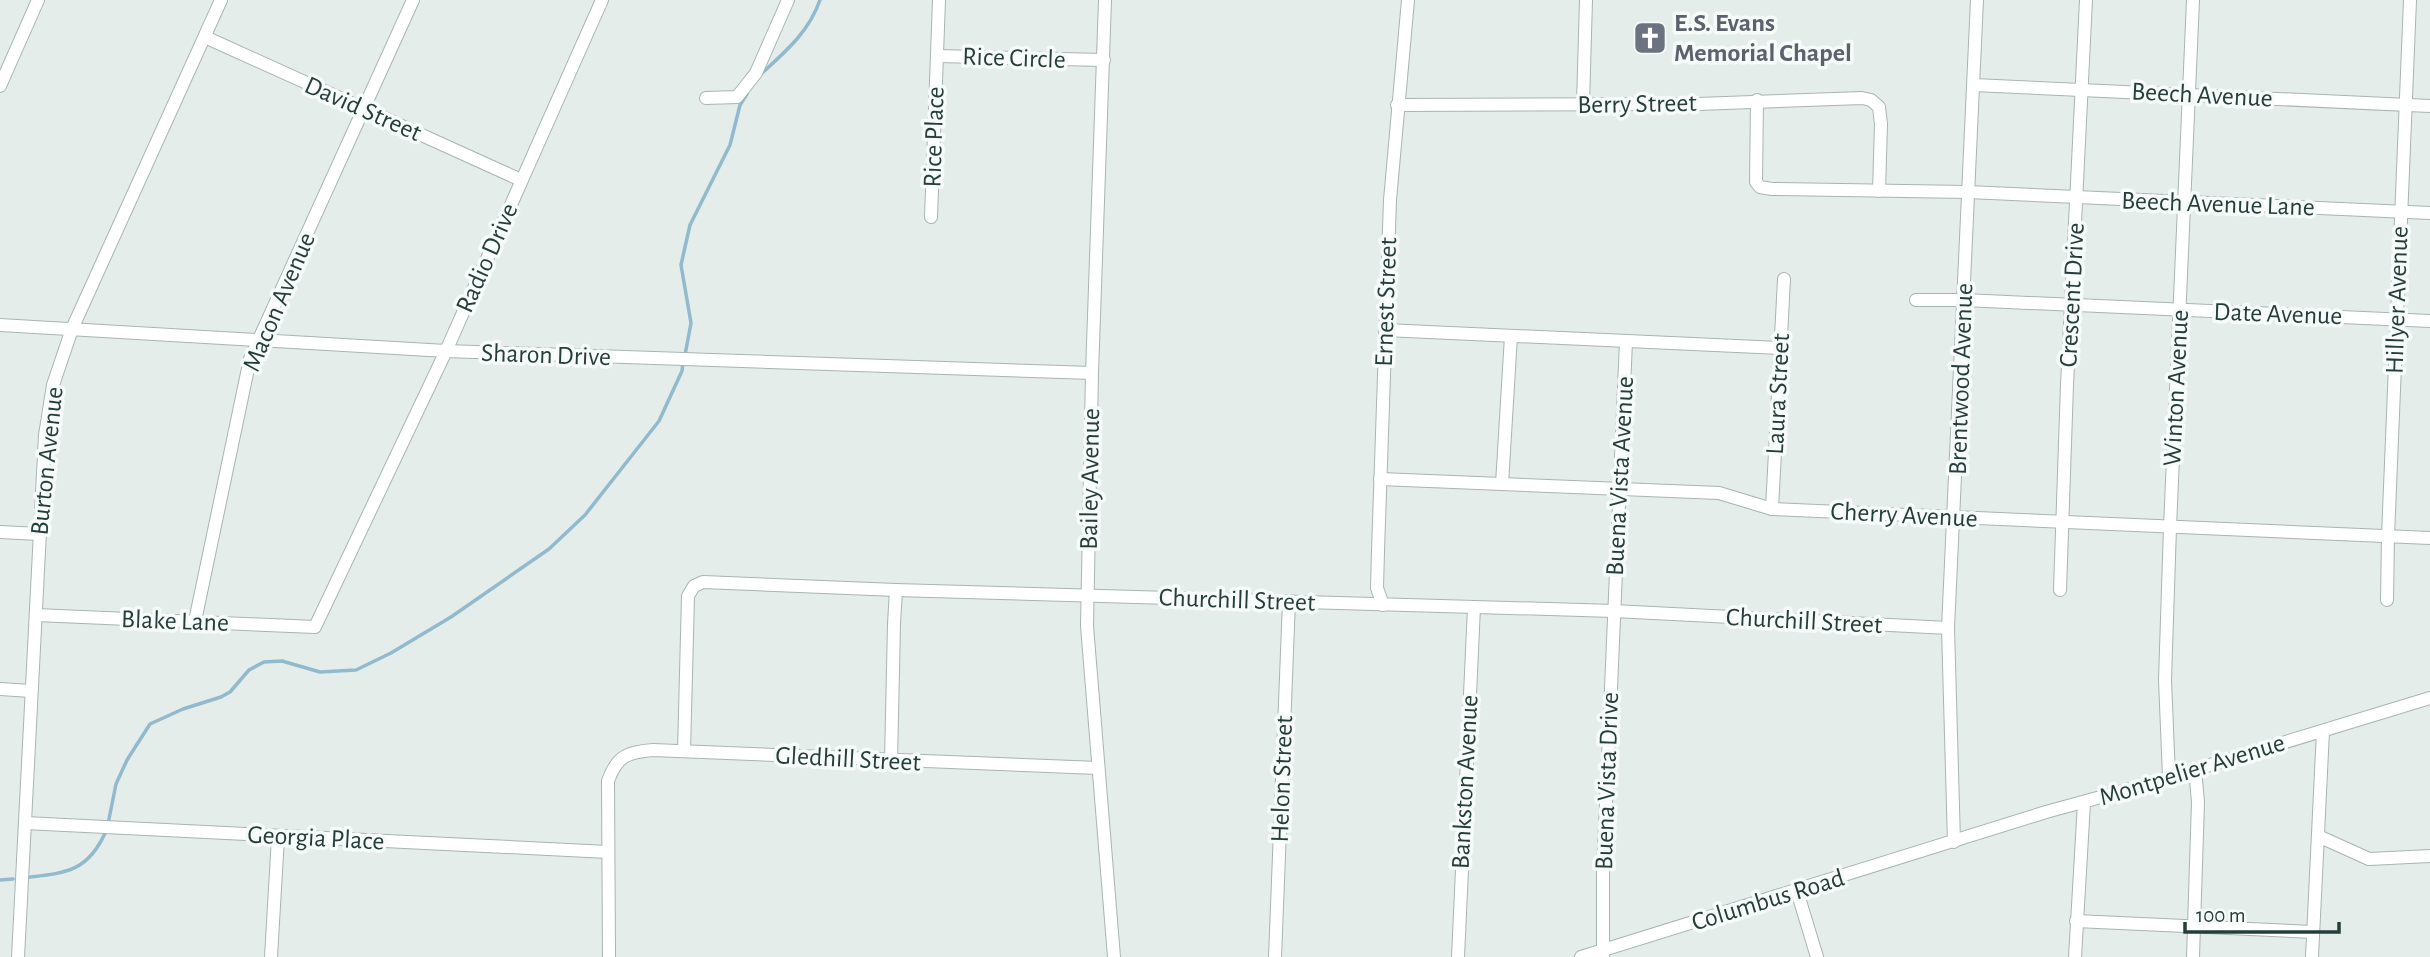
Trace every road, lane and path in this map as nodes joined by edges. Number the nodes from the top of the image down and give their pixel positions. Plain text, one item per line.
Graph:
1 (38, 0) edge
2 (221, 0) edge
3 (413, 0) edge
4 (602, 0) edge
5 (788, 0) edge
6 (939, 0) edge
7 (1105, 0) edge
8 (1408, 0) edge
9 (1586, 0) edge
10 (1977, 0) edge
11 (2086, 0) edge
12 (2193, 0) edge
13 (2410, 0) edge
14 (205, 37) junction
15 (938, 56) junction
16 (1104, 60) junction
17 (1974, 85) junction
18 (0, 86) edge
19 (2081, 89) junction
20 (2189, 94) junction
21 (706, 98) dead end
22 (1757, 100) junction
23 (1583, 104) junction
24 (1397, 105) junction
25 (2405, 105) junction
26 (2430, 106) edge
27 (364, 110) junction
28 (521, 180) junction
29 (1879, 191) junction
30 (1968, 192) junction
31 (2076, 198) junction
32 (2185, 203) junction
33 (2401, 211) junction
34 (2430, 213) edge
35 (931, 217) dead end
36 (1784, 279) dead end
37 (1916, 300) dead end
38 (1964, 300) junction
39 (2071, 305) junction
40 (2180, 310) junction
41 (2396, 319) junction
42 (2430, 321) edge
43 (0, 325) edge
44 (72, 329) junction
45 (1385, 330) junction
46 (1511, 336) junction
47 (258, 341) junction
48 (1626, 341) junction
49 (1780, 348) junction
50 (446, 351) junction
51 (1092, 373) junction
52 (1380, 479) junction
53 (1502, 484) junction
54 (1620, 489) junction
55 (1772, 509) junction
56 (1955, 518) junction
57 (2061, 521) junction
58 (2169, 527) junction
59 (0, 533) edge
60 (39, 534) junction
61 (2388, 536) junction
62 (2430, 538) edge
63 (896, 590) junction
64 (2060, 590) dead end
65 (1088, 596) junction
66 (2387, 600) dead end
67 (1289, 601) junction
68 (1383, 605) junction
69 (1474, 607) junction
70 (1614, 611) junction
71 (36, 615) junction
72 (195, 621) junction
73 (315, 627) joint
74 (1948, 628) junction
75 (0, 689) edge
76 (31, 691) junction
77 (2430, 698) edge
78 (2323, 731) junction
79 (684, 751) junction
80 (891, 761) junction
81 (1098, 768) junction
82 (2192, 770) junction
83 (2168, 777) junction
84 (2084, 803) junction
85 (25, 823) junction
86 (2318, 836) junction
87 (278, 837) junction
88 (1954, 842) junction
89 (608, 852) junction
90 (2430, 856) edge
91 (1797, 891) junction
92 (2076, 921) junction
93 (2195, 927) junction
94 (2313, 932) junction
95 (1603, 954) edge
96 (18, 957) edge
97 (271, 957) edge
98 (609, 957) edge
99 (1114, 957) edge
100 (1275, 957) edge
101 (1458, 957) edge
102 (1581, 957) edge
103 (1817, 957) edge
104 (2075, 957) edge
105 (2193, 957) edge
106 (2312, 957) edge

1 - 18 street
2 - 14 street, Burton Avenue
3 - 27 street, Macon Avenue
4 - 28 street, Radio Drive
5 - 21 street
6 - 15 street, Rice Circle
7 - 16 street, Bailey Avenue
8 - 24 street, Ernest Street
9 - 23 street
10 - 17 street, Brentwood Avenue
11 - 19 street, Crescent Drive
12 - 20 street, Winton Avenue
13 - 25 street, Hillyer Avenue
14 - 27 street, David Street
14 - 44 street, Burton Avenue
15 - 16 street, Rice Circle
15 - 35 street, Rice Place
16 - 51 street, Bailey Avenue
17 - 19 street, Beech Avenue
17 - 30 street, Brentwood Avenue
19 - 20 street, Beech Avenue
19 - 31 street, Crescent Drive
20 - 25 street, Beech Avenue
20 - 32 street, Winton Avenue
22 - 23 street, Berry Street
22 - 29 street, Beech Avenue Lane
22 - 29 street, Berry Street
23 - 24 street, Berry Street
24 - 45 street, Ernest Street
25 - 26 street, Beech Avenue
25 - 33 street, Hillyer Avenue
27 - 28 street, David Street
27 - 47 street, Macon Avenue
28 - 50 street, Radio Drive
29 - 30 street, Beech Avenue Lane
30 - 31 street, Beech Avenue Lane
30 - 38 street, Brentwood Avenue
31 - 32 street, Beech Avenue Lane
31 - 39 street, Crescent Drive
32 - 33 street, Beech Avenue Lane
32 - 40 street, Winton Avenue
33 - 34 street, Beech Avenue Lane
33 - 41 street, Hillyer Avenue
36 - 49 street, Laura Street
37 - 38 street, Date Avenue
38 - 39 street, Date Avenue
38 - 56 street, Brentwood Avenue
39 - 40 street, Date Avenue
39 - 57 street, Crescent Drive
40 - 41 street, Date Avenue
40 - 58 street, Winton Avenue
41 - 42 street, Date Avenue
41 - 61 street, Hillyer Avenue
43 - 44 street, Sharon Drive
44 - 47 street, Sharon Drive
44 - 60 street, Burton Avenue
45 - 46 street
45 - 52 street, Ernest Street
46 - 48 street
46 - 53 street
47 - 50 street, Sharon Drive
47 - 72 street, Macon Avenue
48 - 49 street
48 - 54 street, Buena Vista Avenue
49 - 55 street, Laura Street
50 - 51 street, Sharon Drive
50 - 73 street, Radio Drive
51 - 65 street, Bailey Avenue
52 - 53 street, Cherry Avenue
52 - 68 street, Ernest Street
53 - 54 street, Cherry Avenue
54 - 55 street, Cherry Avenue
54 - 70 street, Buena Vista Avenue
55 - 56 street, Cherry Avenue
56 - 57 street, Cherry Avenue
56 - 74 street, Brentwood Avenue
57 - 58 street, Cherry Avenue
57 - 64 street, Crescent Drive
58 - 61 street, Cherry Avenue
58 - 83 street, Winton Avenue
59 - 60 street
60 - 71 street, Burton Avenue
61 - 62 street, Cherry Avenue
61 - 66 street, Hillyer Avenue
63 - 65 street, Churchill Street
63 - 79 street, Churchill Street
63 - 80 street
65 - 67 street, Churchill Street
65 - 81 street, Bailey Avenue
67 - 68 street, Churchill Street
67 - 100 street, Helon Street
68 - 69 street, Churchill Street
69 - 70 street, Churchill Street
69 - 101 street, Bankston Avenue
70 - 74 street, Churchill Street
70 - 95 street, Buena Vista Drive
71 - 72 street, Blake Lane
71 - 76 street, Burton Avenue
72 - 73 street, Blake Lane
74 - 88 street, Brentwood Avenue
75 - 76 street
76 - 85 street, Burton Avenue
77 - 78 street, Montpelier Avenue
78 - 82 street, Montpelier Avenue
78 - 86 street
79 - 80 street, Gledhill Street
79 - 89 street, Gledhill Street
80 - 81 street, Gledhill Street
81 - 99 street, Bailey Avenue
82 - 83 street, Montpelier Avenue
82 - 93 street
83 - 84 street, Montpelier Avenue
84 - 88 street, Montpelier Avenue
84 - 92 street
85 - 87 street, Georgia Place
85 - 96 street, Burton Avenue
86 - 90 street
86 - 94 street
87 - 89 street, Georgia Place
87 - 97 street
88 - 91 street, Columbus Road
89 - 98 street
91 - 95 street, Columbus Road
91 - 103 street
92 - 93 street
92 - 104 street
93 - 94 street
93 - 105 street
94 - 106 street
95 - 102 street, Columbus Road

